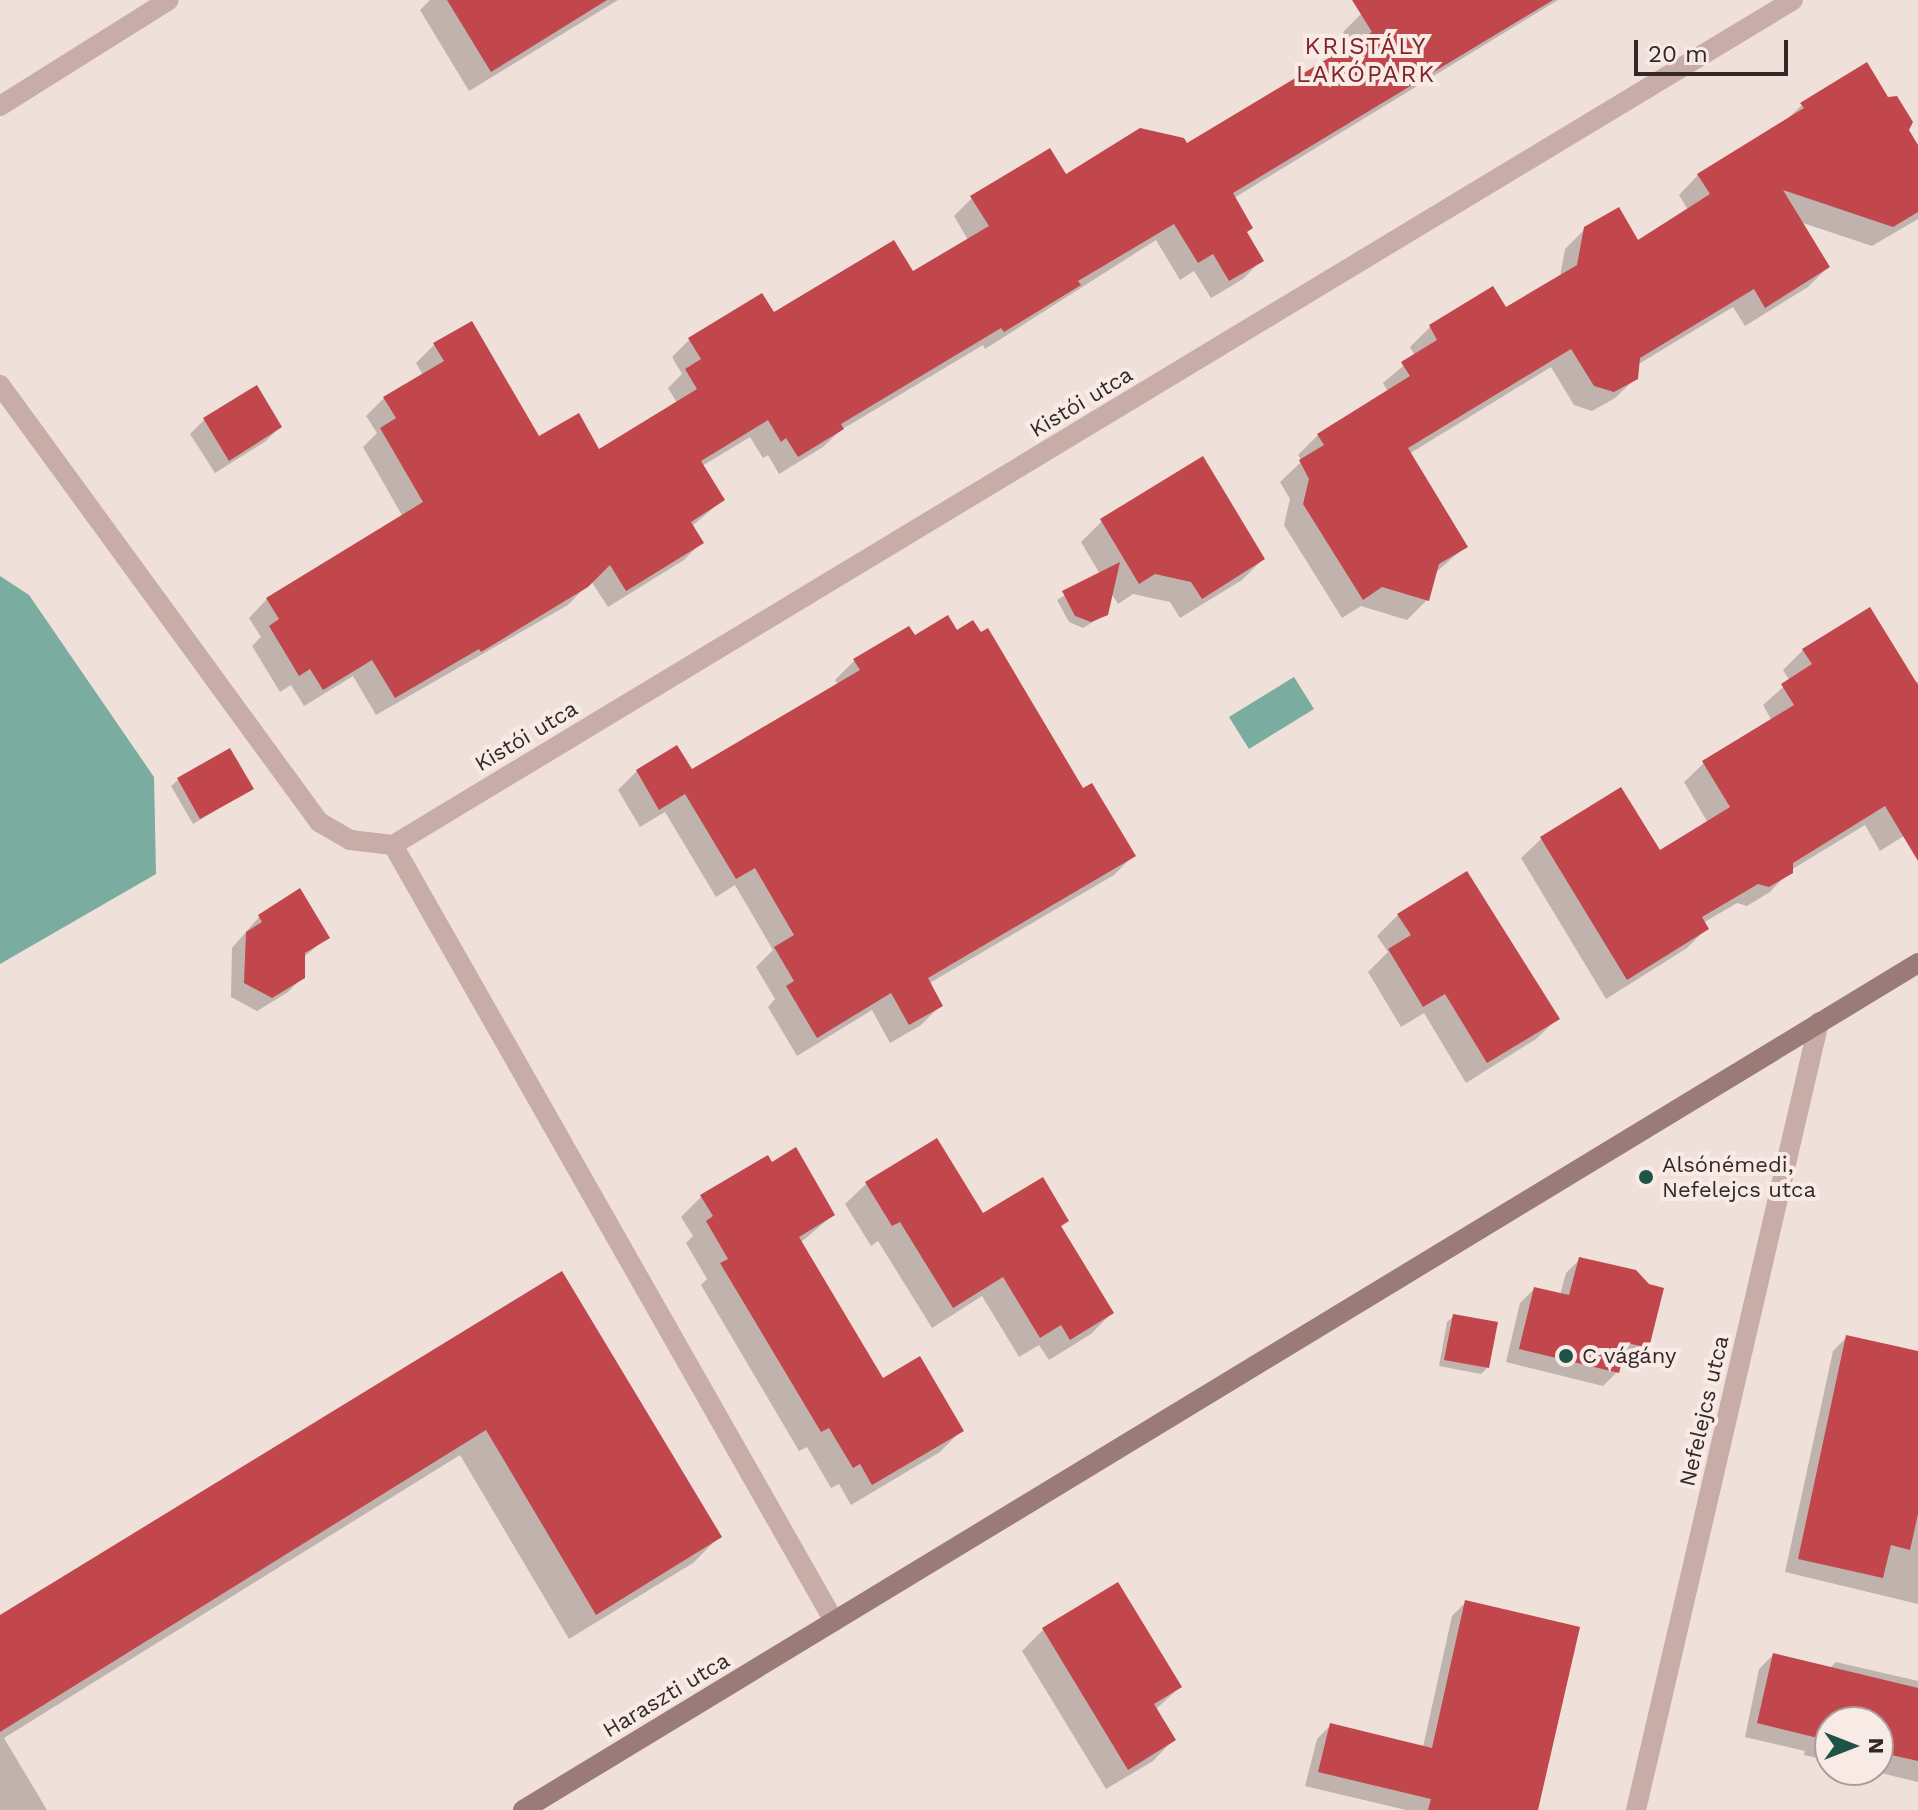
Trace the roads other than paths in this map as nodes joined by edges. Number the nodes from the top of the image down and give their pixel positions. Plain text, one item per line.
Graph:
1 (169, 0) edge
2 (1793, 0) edge
3 (0, 106) edge
4 (0, 385) edge
5 (393, 845) junction
6 (1918, 963) edge
7 (1819, 1022) junction
8 (834, 1621) junction
9 (523, 1810) edge
10 (1636, 1810) edge

1 - 3 street
2 - 5 street, Kistói utca
4 - 5 street
5 - 8 street
6 - 7 main road, Haraszti utca
7 - 8 main road, Haraszti utca
7 - 10 street, Nefelejcs utca
8 - 9 main road, Haraszti utca

